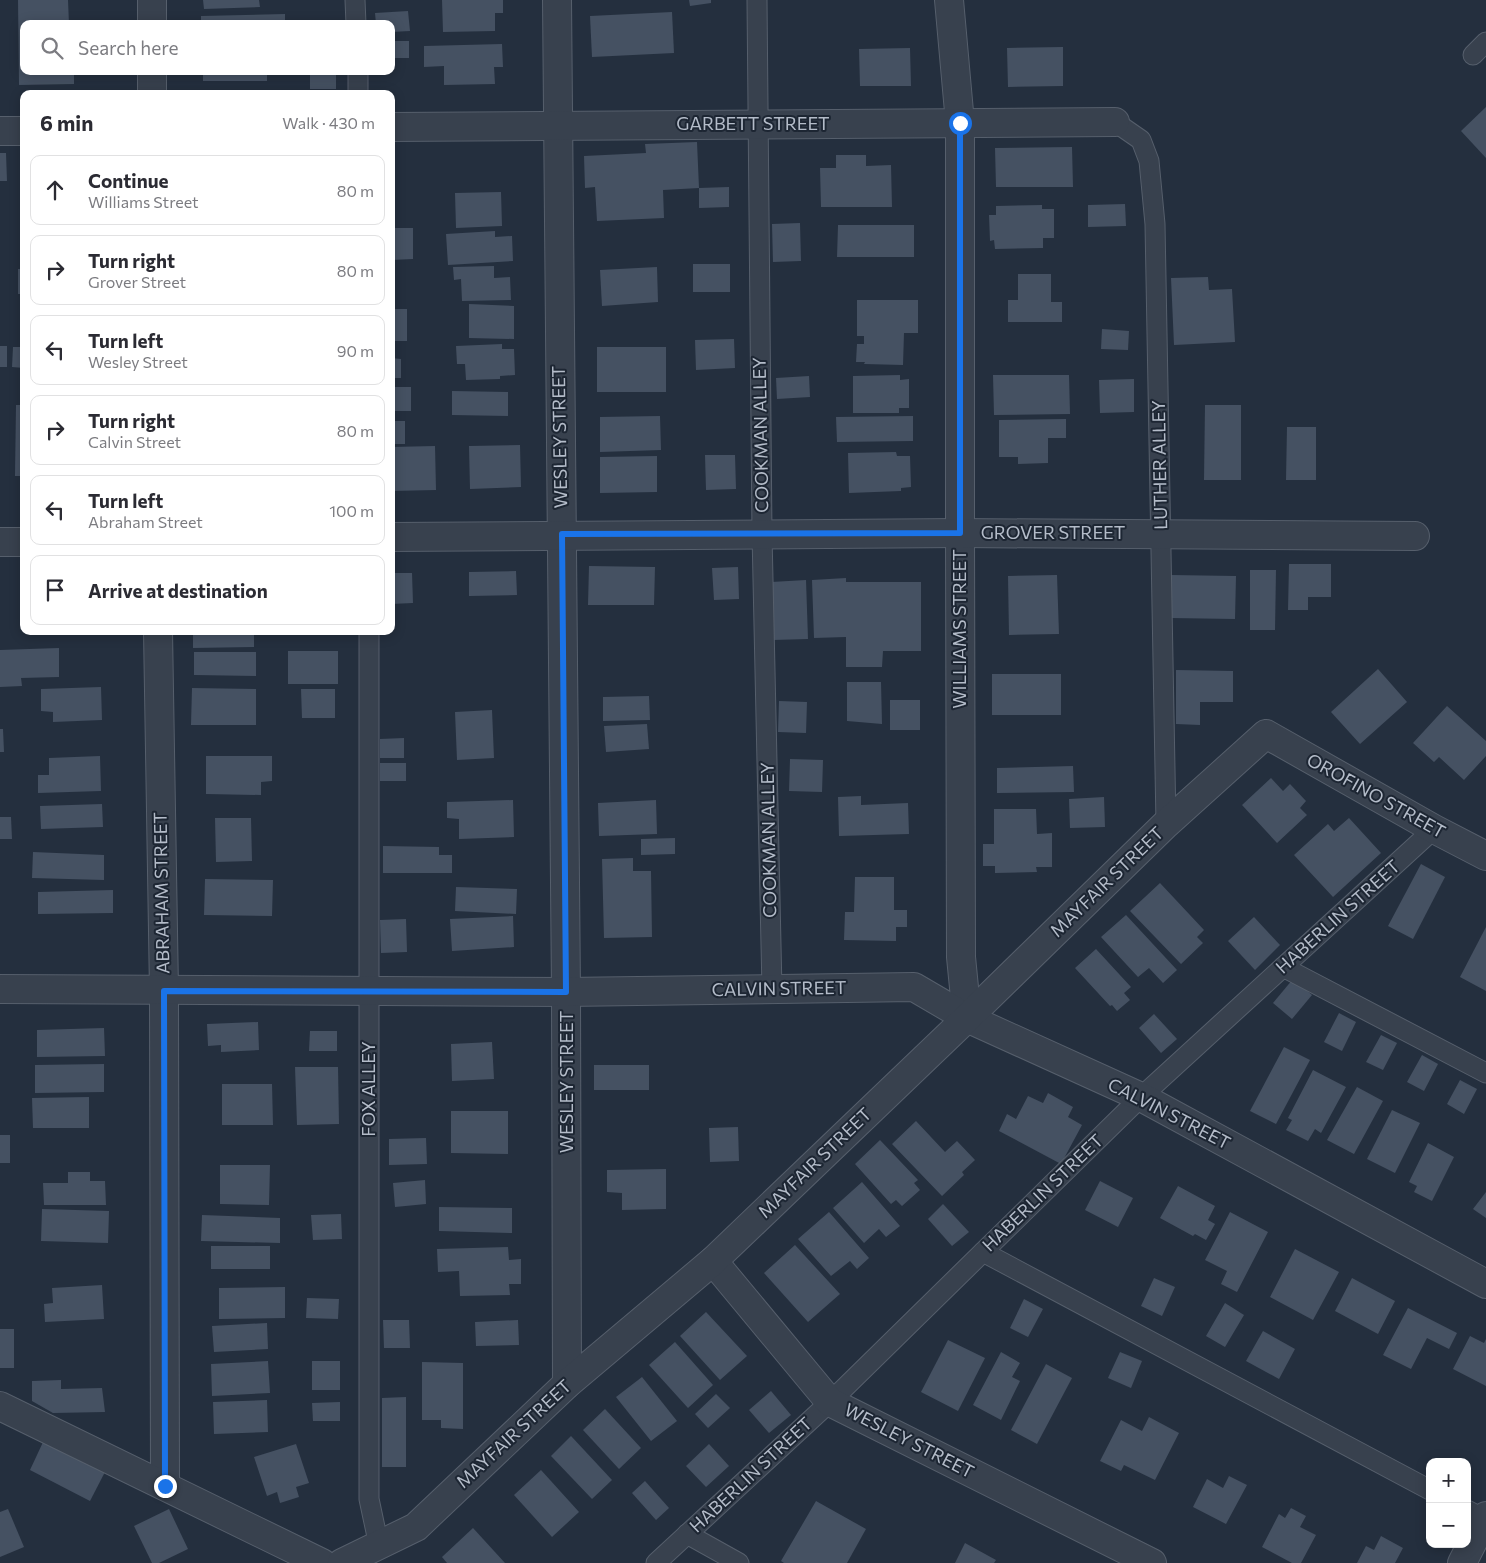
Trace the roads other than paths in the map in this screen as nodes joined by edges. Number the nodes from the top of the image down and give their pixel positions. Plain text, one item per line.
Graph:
1 (152, 0) edge
2 (355, 0) edge
3 (557, 0) edge
4 (757, 0) edge
5 (949, 0) edge
6 (152, 20) edge
7 (356, 20) edge
8 (152, 75) edge
9 (358, 75) edge
10 (152, 90) edge
11 (358, 90) edge
12 (1115, 122) joint
13 (960, 123) junction
14 (757, 124) junction
15 (557, 125) junction
16 (395, 127) edge
17 (0, 131) edge
18 (20, 131) edge
19 (960, 533) junction
20 (562, 534) junction
21 (762, 534) junction
22 (1161, 534) junction
23 (1415, 536) dead end
24 (395, 537) edge
25 (0, 542) edge
26 (20, 542) edge
27 (158, 635) edge
28 (369, 635) edge
29 (1266, 734) joint
30 (1166, 824) junction
31 (1434, 829) junction
32 (1486, 856) edge
33 (1283, 967) junction
34 (0, 989) edge
35 (772, 990) junction
36 (164, 991) junction
37 (370, 992) junction
38 (566, 992) junction
39 (966, 1018) junction
40 (1486, 1072) edge
41 (1141, 1097) junction
42 (983, 1252) junction
43 (713, 1261) junction
44 (1486, 1284) edge
45 (567, 1384) junction
46 (830, 1402) junction
47 (0, 1406) edge
48 (165, 1486) junction
49 (1426, 1488) edge
50 (1481, 1516) edge
51 (687, 1534) junction
52 (379, 1546) junction
53 (322, 1563) edge
54 (342, 1563) edge
55 (656, 1563) edge
56 (739, 1563) edge
57 (1152, 1563) edge
58 (1462, 1563) edge

1 - 6 street
2 - 7 lane
3 - 15 street, WESLEY STREET
4 - 14 lane, COOKMAN ALLEY
5 - 13 street, WILLIAMS STREET
8 - 10 street
9 - 11 lane
12 - 13 street, GARBETT STREET
12 - 22 lane, LUTHER ALLEY
13 - 14 street, GARBETT STREET
13 - 19 street, WILLIAMS STREET
14 - 15 street, GARBETT STREET
14 - 21 lane, COOKMAN ALLEY
15 - 16 street, GARBETT STREET
15 - 20 street, WESLEY STREET
17 - 18 street
19 - 21 street, GROVER STREET
19 - 22 street, GROVER STREET
19 - 39 street, WILLIAMS STREET
20 - 21 street, GROVER STREET
20 - 24 street, GROVER STREET
20 - 38 street, WESLEY STREET
21 - 35 lane, COOKMAN ALLEY
22 - 23 street, GROVER STREET
22 - 30 lane, LUTHER ALLEY
25 - 26 street
27 - 36 street, ABRAHAM STREET
28 - 37 lane, FOX ALLEY
29 - 30 street, MAYFAIR STREET
29 - 31 street, OROFINO STREET
30 - 39 street, MAYFAIR STREET
31 - 32 street, OROFINO STREET
31 - 33 lane, HABERLIN STREET
33 - 40 lane
33 - 41 lane, HABERLIN STREET
34 - 36 street, CALVIN STREET
35 - 38 street, CALVIN STREET
35 - 39 street, CALVIN STREET
36 - 37 street, CALVIN STREET
36 - 48 street, ABRAHAM STREET
37 - 38 street, CALVIN STREET
37 - 52 lane, FOX ALLEY
38 - 45 street, WESLEY STREET
39 - 41 street, CALVIN STREET
39 - 43 street, MAYFAIR STREET
41 - 42 lane, HABERLIN STREET
41 - 44 street, CALVIN STREET
42 - 46 lane, HABERLIN STREET
42 - 49 lane
43 - 45 street, MAYFAIR STREET
43 - 46 street, WESLEY STREET
45 - 52 street, MAYFAIR STREET
46 - 51 lane, HABERLIN STREET
46 - 57 street, WESLEY STREET
47 - 48 street
48 - 53 street
50 - 58 street
51 - 55 lane, HABERLIN STREET
51 - 56 lane
52 - 54 street, MAYFAIR STREET

